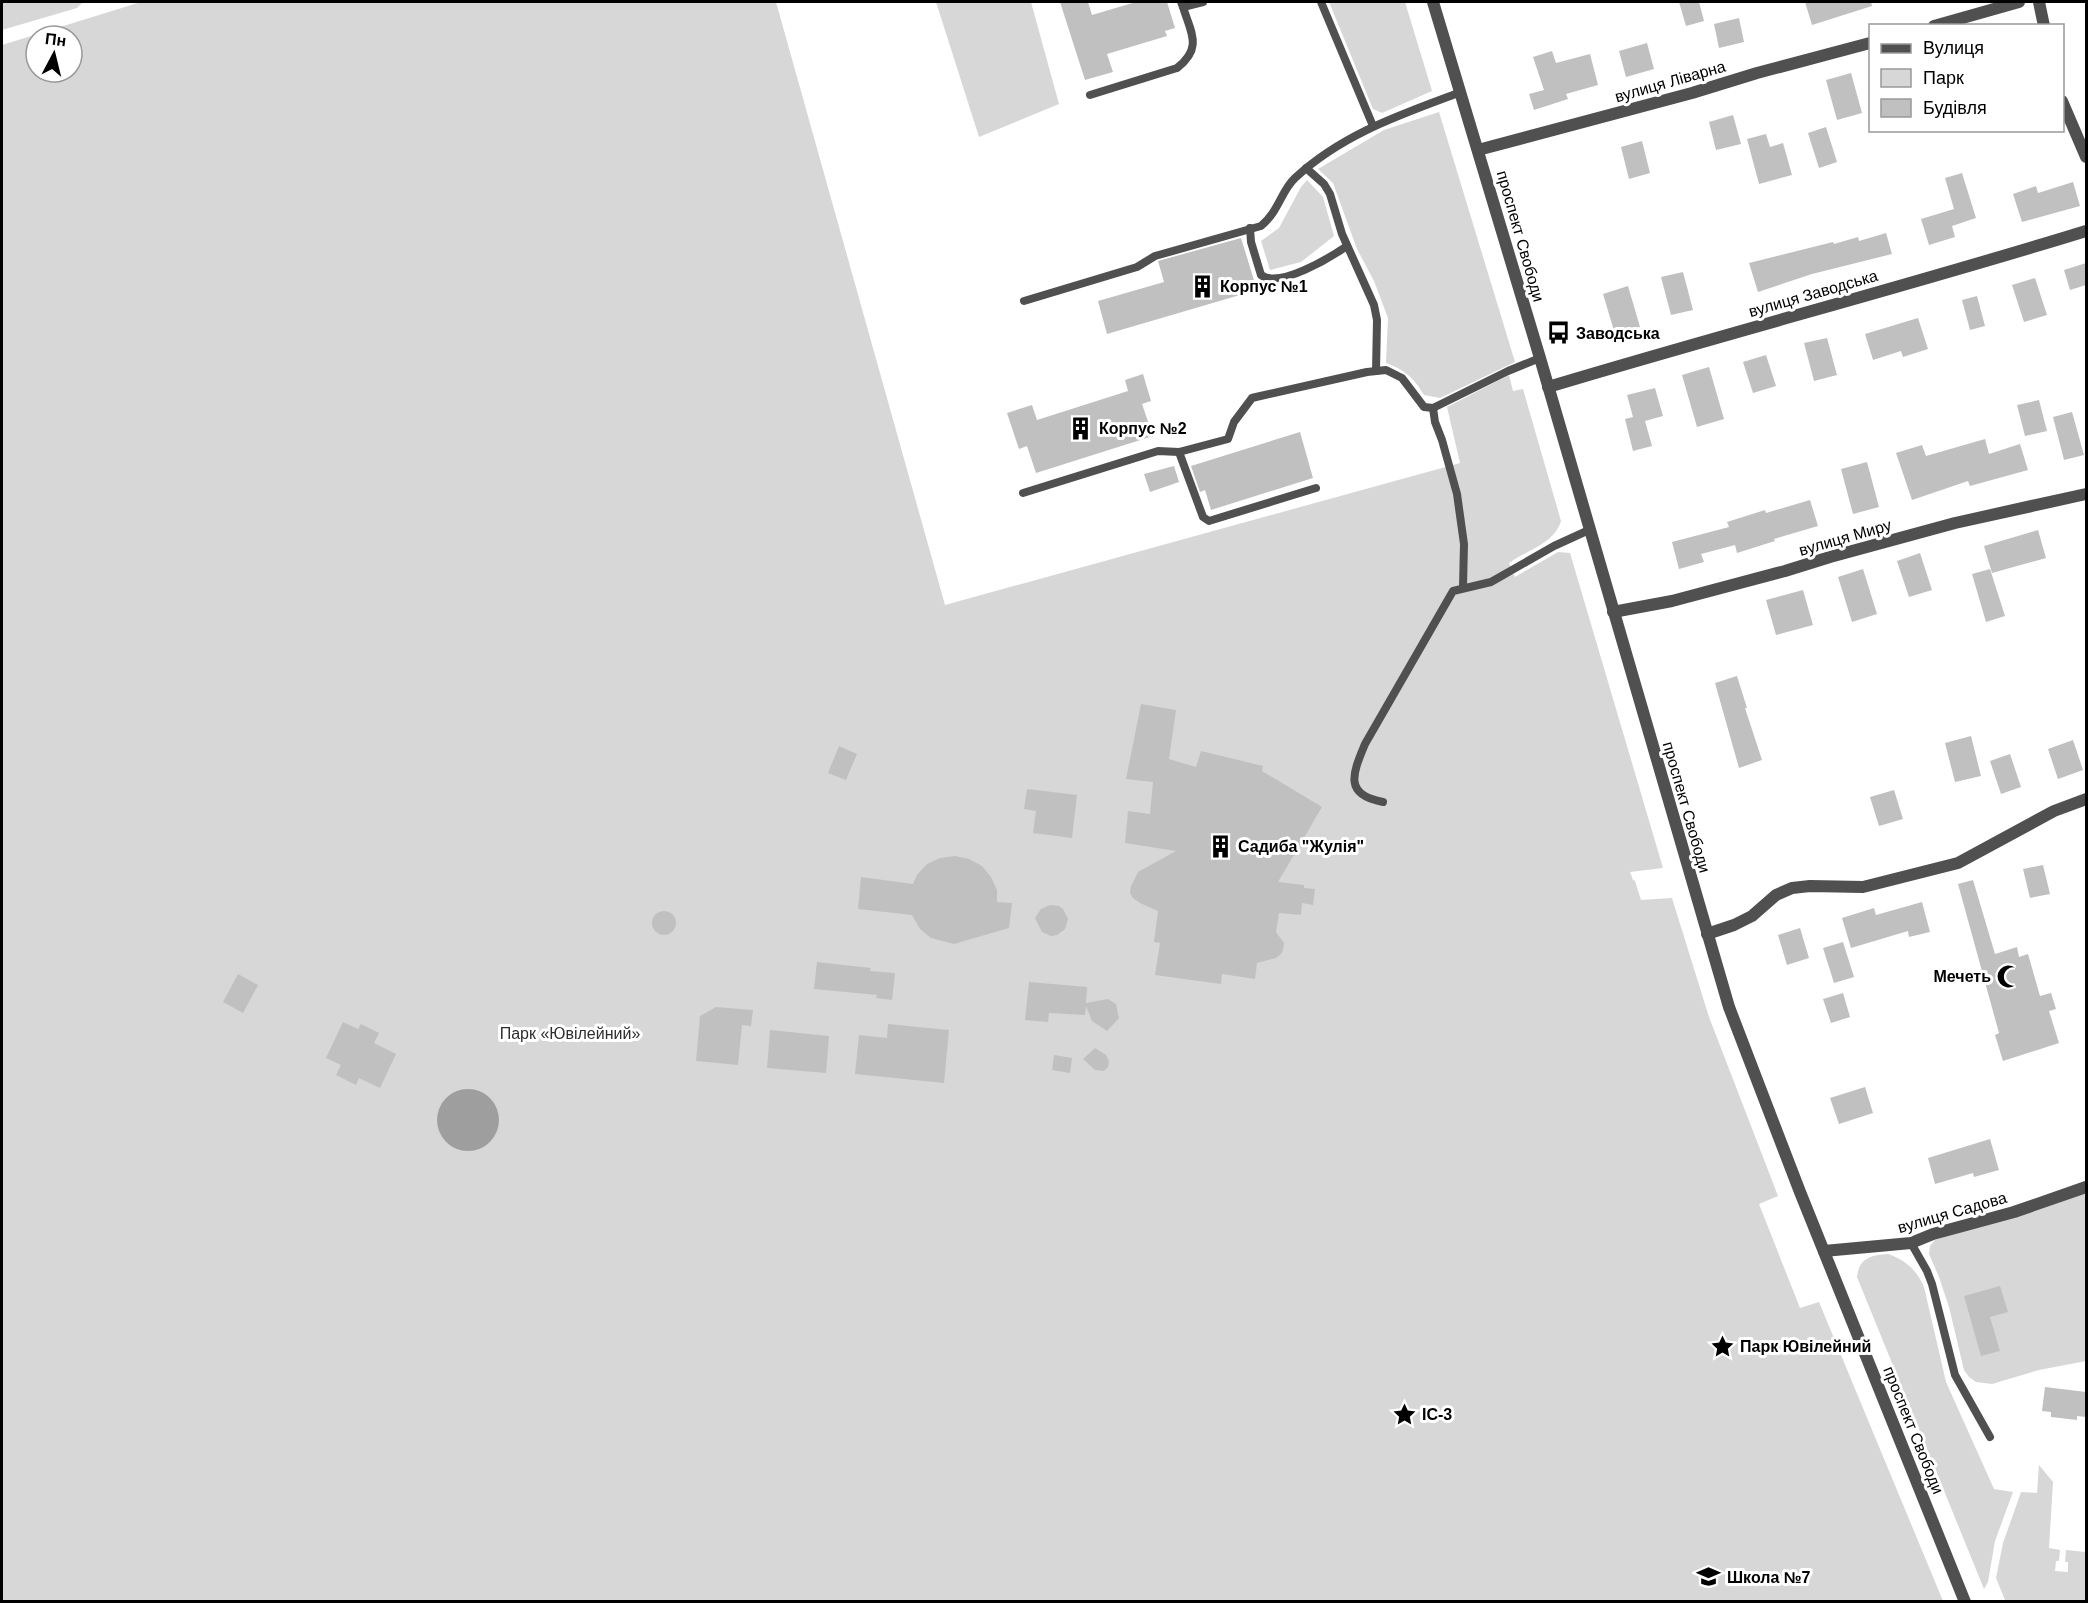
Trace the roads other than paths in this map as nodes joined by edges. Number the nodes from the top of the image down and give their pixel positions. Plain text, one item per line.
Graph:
1 (1203, 2) edge
2 (1321, 2) edge
3 (1433, 2) edge
4 (2019, 2) edge
5 (2039, 2) edge
6 (1182, 4) edge
7 (1941, 24) edge
8 (2044, 24) edge
9 (1869, 43) edge
10 (1461, 92) junction
11 (1090, 95) dead end
12 (2064, 106) edge
13 (1373, 126) junction
14 (1478, 150) junction
15 (2086, 157) edge
16 (1306, 168) junction
17 (1250, 228) junction
18 (2086, 231) edge
19 (1347, 246) junction
20 (1024, 301) dead end
21 (1539, 358) junction
22 (1376, 371) junction
23 (1548, 387) junction
24 (1433, 408) junction
25 (1179, 452) junction
26 (1316, 488) dead end
27 (1023, 493) dead end
28 (2086, 494) edge
29 (1589, 530) junction
30 (1463, 587) junction
31 (1613, 612) junction
32 (2086, 799) edge
33 (1383, 802) dead end
34 (1707, 934) junction
35 (2086, 1187) edge
36 (1911, 1244) junction
37 (1824, 1251) junction
38 (1990, 1437) dead end
39 (1965, 1602) edge

1 - 6 lane
2 - 13 lane
3 - 10 street, проспект Свободи
4 - 7 street
5 - 8 street
6 - 11 lane
9 - 14 street, вулиця Ліварна
10 - 13 lane
10 - 14 street, проспект Свободи
12 - 15 street
13 - 16 lane
14 - 21 street, проспект Свободи
16 - 17 lane
16 - 19 lane
17 - 19 lane
17 - 20 lane
18 - 23 street, вулиця Заводська
19 - 22 lane
21 - 23 street, проспект Свободи
21 - 24 lane
22 - 24 lane
22 - 25 lane
23 - 29 street, проспект Свободи
24 - 30 lane
25 - 26 lane
25 - 27 lane
28 - 31 street, вулиця Миру
29 - 30 lane
29 - 31 street, проспект Свободи
30 - 33 lane
31 - 34 street, проспект Свободи
32 - 34 street
34 - 37 street, проспект Свободи
35 - 36 street, вулиця Садова
36 - 37 street, вулиця Садова
36 - 38 lane
37 - 39 street, проспект Свободи

